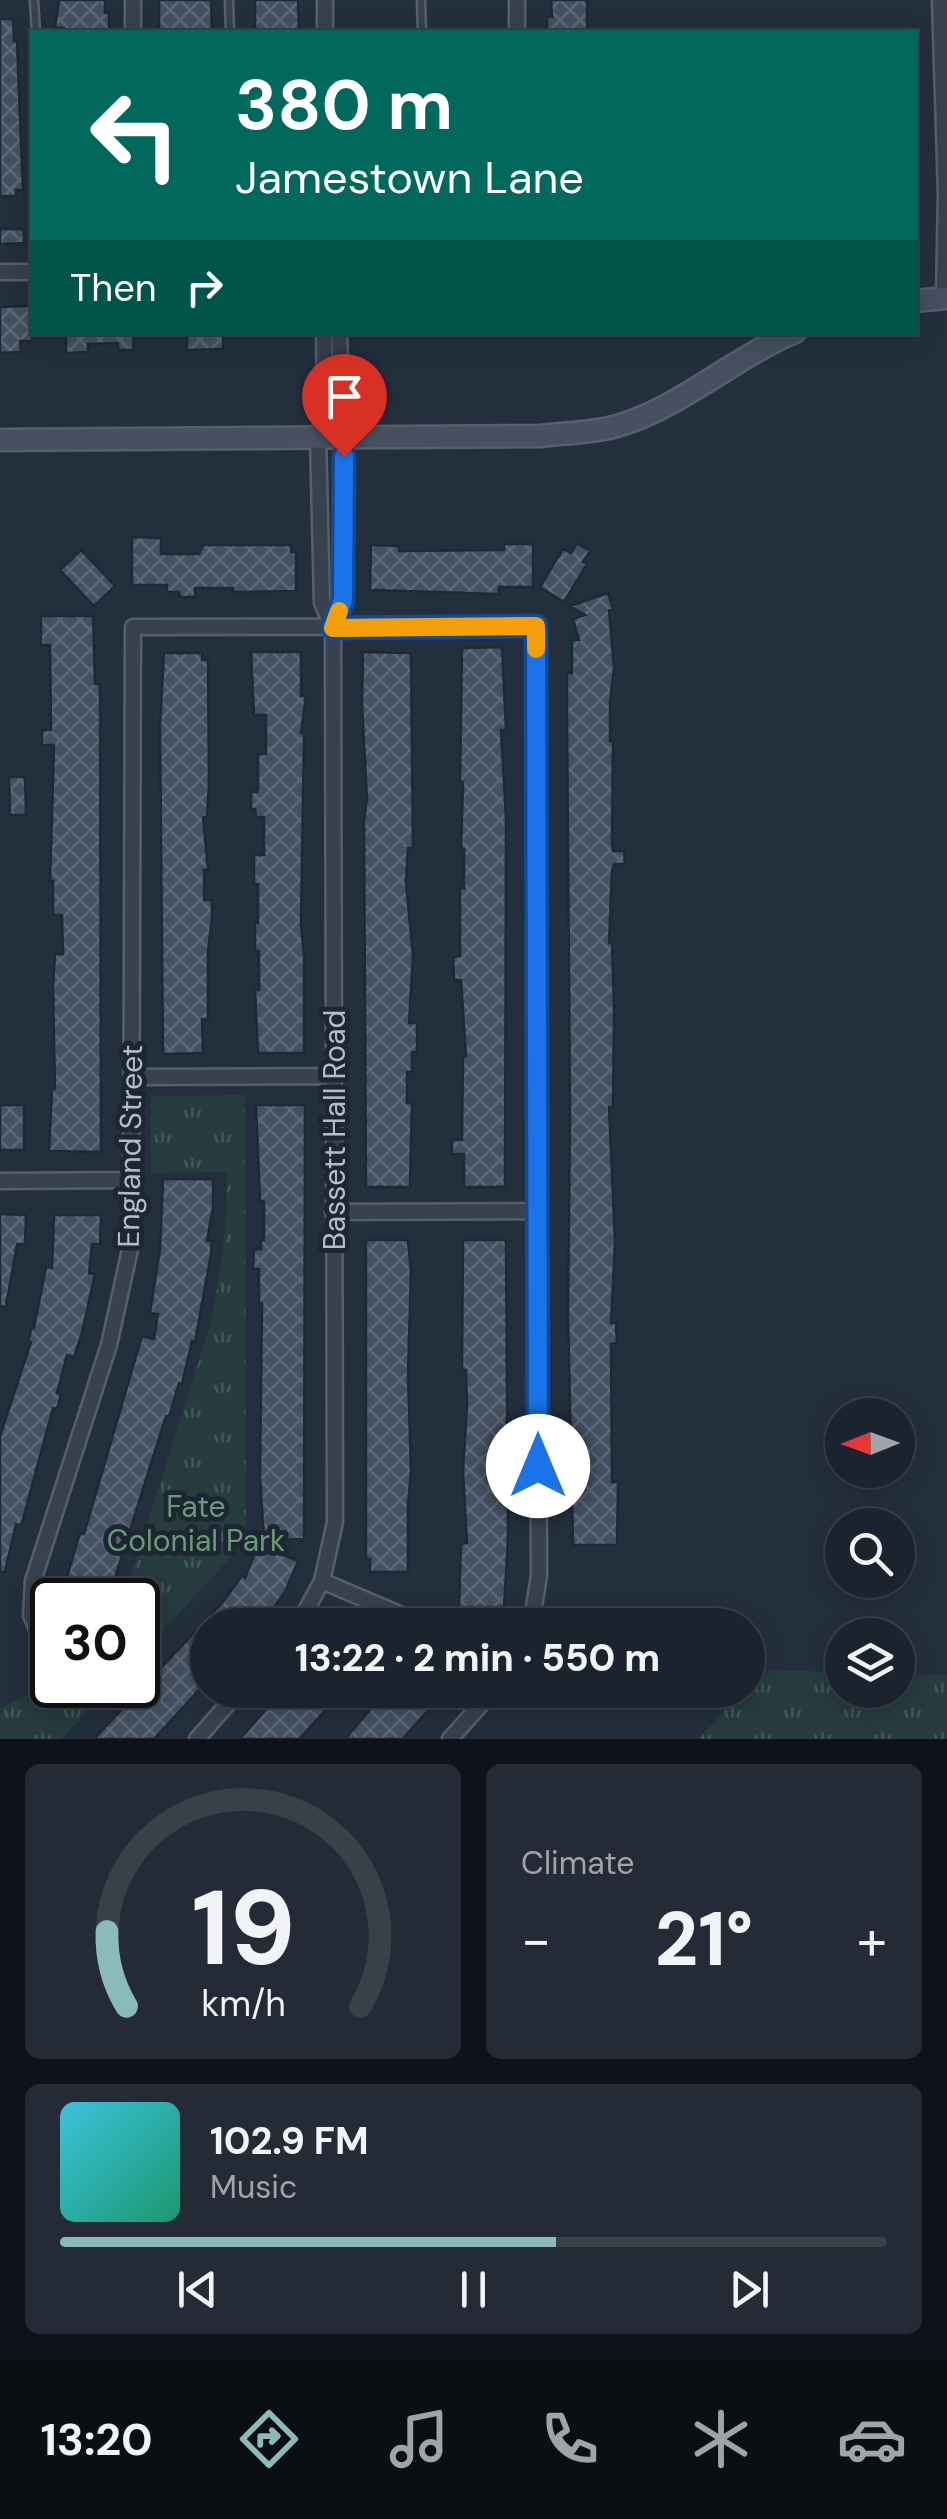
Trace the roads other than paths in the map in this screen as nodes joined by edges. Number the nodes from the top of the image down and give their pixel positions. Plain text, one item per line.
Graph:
1 (34, 0) edge
2 (132, 0) edge
3 (229, 0) edge
4 (324, 0) edge
5 (421, 0) edge
6 (517, 0) edge
7 (940, 0) edge
8 (36, 30) edge
9 (133, 30) edge
10 (230, 30) edge
11 (325, 30) edge
12 (422, 30) edge
13 (517, 30) edge
14 (0, 272) edge
15 (30, 272) edge
16 (945, 298) edge
17 (918, 301) edge
18 (324, 335) edge
19 (339, 335) edge
20 (789, 335) edge
21 (342, 436) junction
22 (318, 437) junction
23 (0, 440) edge
24 (333, 628) junction
25 (334, 1076) junction
26 (132, 1077) junction
27 (0, 1180) edge
28 (133, 1180) junction
29 (538, 1211) junction
30 (333, 1212) junction
31 (35, 1578) edge
32 (322, 1581) junction
33 (307, 1608) edge
34 (385, 1608) edge
35 (534, 1608) edge
36 (224, 1708) edge
37 (478, 1708) edge
38 (196, 1739) edge
39 (450, 1739) edge

1 - 8 lane
2 - 9 street
3 - 10 lane
4 - 11 street
5 - 12 lane
6 - 13 street
7 - 16 street
14 - 15 street
16 - 17 main road
18 - 22 street, Bassett Hall Road
19 - 21 street, Bassett Hall Road
20 - 21 main road
21 - 22 main road
21 - 24 street, Bassett Hall Road
22 - 23 main road
22 - 24 street, Bassett Hall Road
24 - 25 street, Bassett Hall Road
24 - 26 street, England Street
24 - 29 street
25 - 26 street
25 - 30 street, Bassett Hall Road
26 - 28 street, England Street
27 - 28 street
28 - 31 street, England Street
29 - 30 street
29 - 35 street
30 - 32 street, Bassett Hall Road
32 - 33 street, Bassett Hall Road
32 - 34 street
36 - 38 street
37 - 39 street

